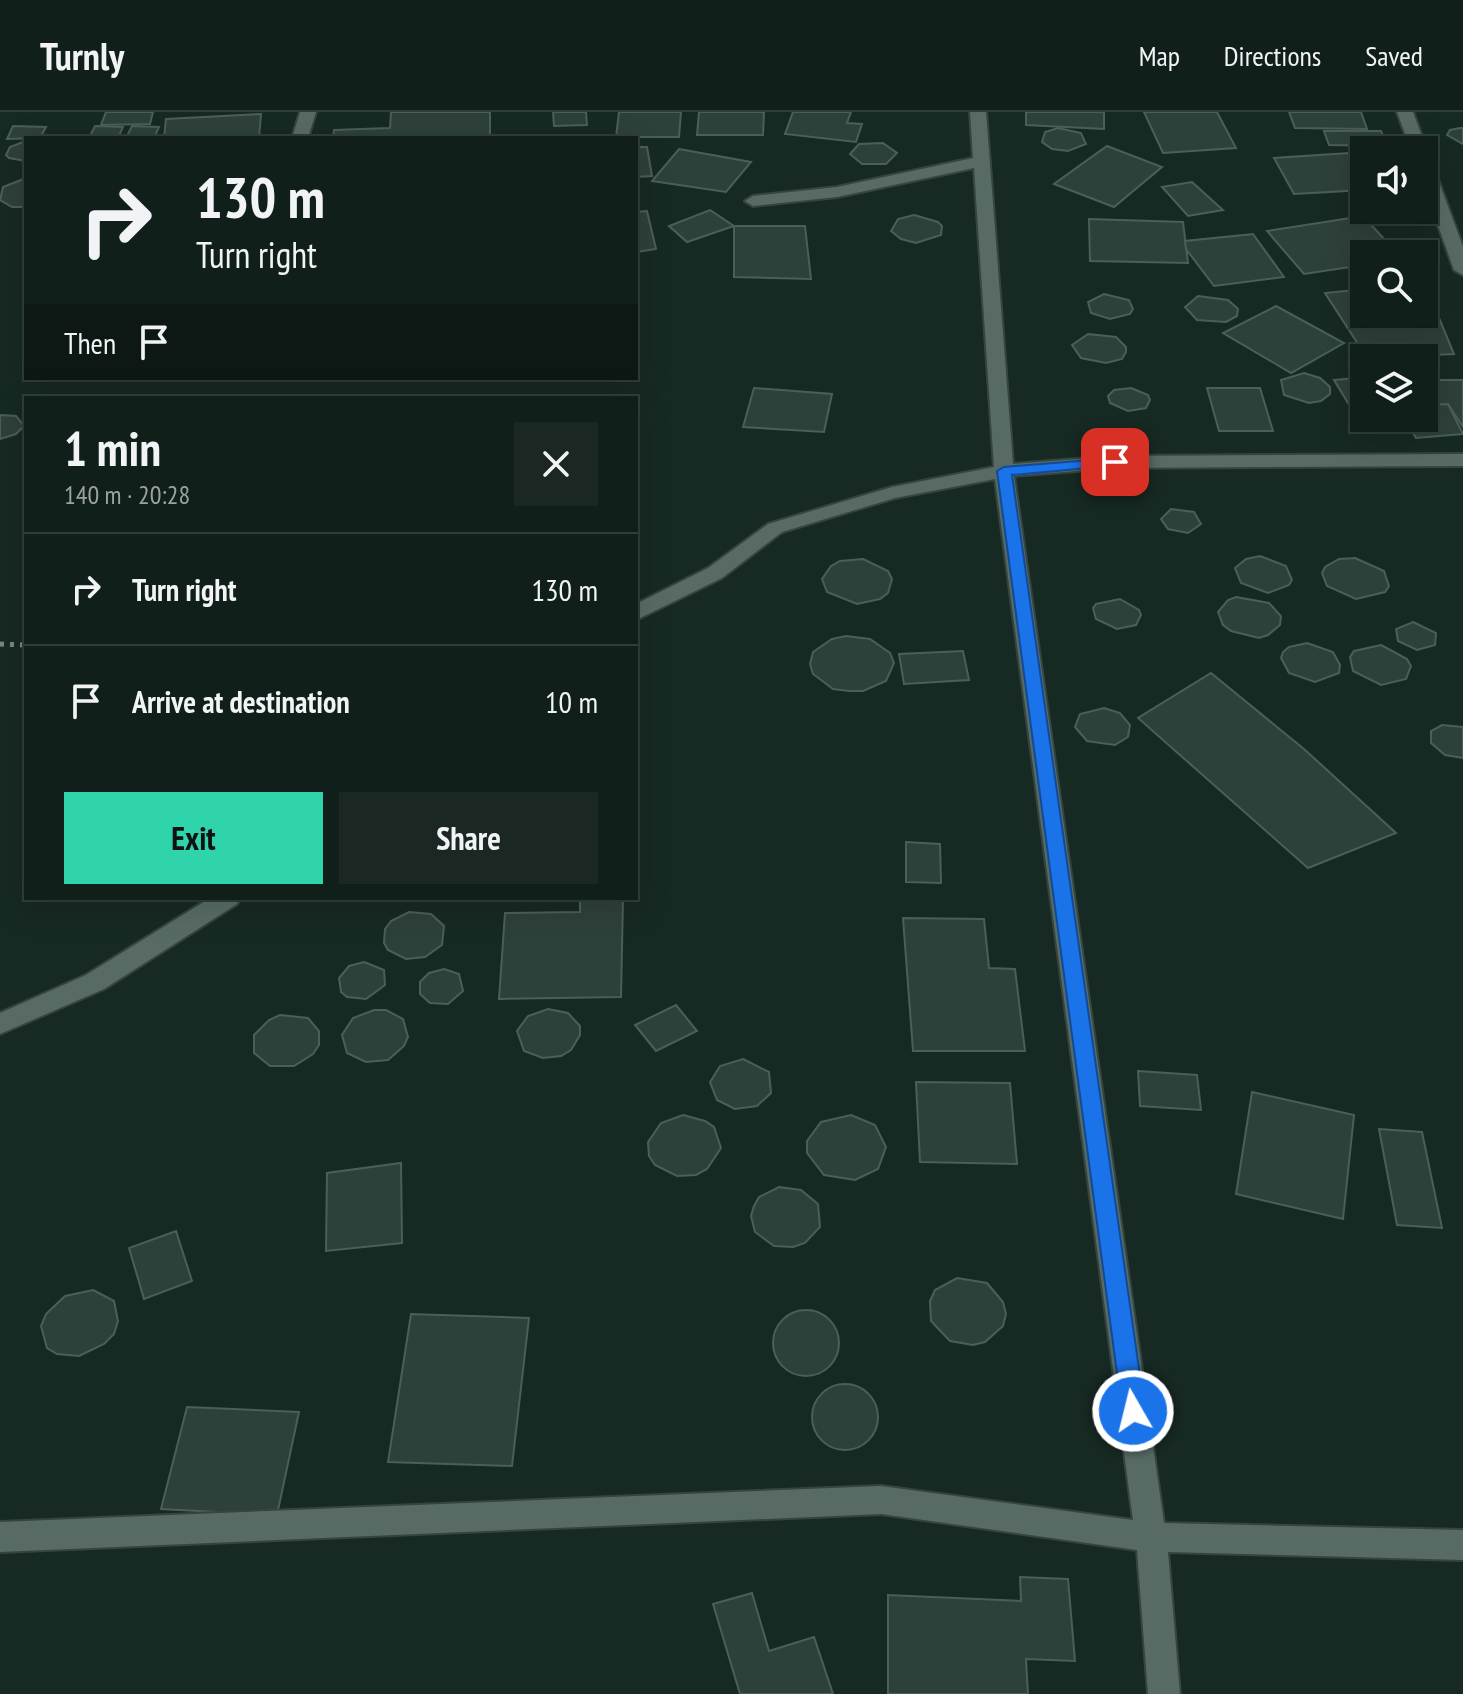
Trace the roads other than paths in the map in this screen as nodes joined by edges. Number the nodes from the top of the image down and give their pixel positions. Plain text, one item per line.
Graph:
1 (308, 112) edge
2 (978, 112) edge
3 (1405, 112) edge
4 (301, 136) edge
5 (1414, 136) edge
6 (982, 161) junction
7 (753, 201) dead end
8 (1438, 201) edge
9 (1463, 270) edge
10 (1463, 460) edge
11 (1004, 471) junction
12 (638, 612) edge
13 (226, 900) edge
14 (0, 1024) edge
15 (0, 1537) edge
16 (1151, 1537) junction
17 (1463, 1545) edge
18 (1164, 1694) edge

1 - 4 street
2 - 6 street
3 - 5 street
6 - 7 street
6 - 11 street
8 - 9 street
10 - 11 street
11 - 12 street
11 - 16 street
13 - 14 street
15 - 16 street
16 - 17 street
16 - 18 street

